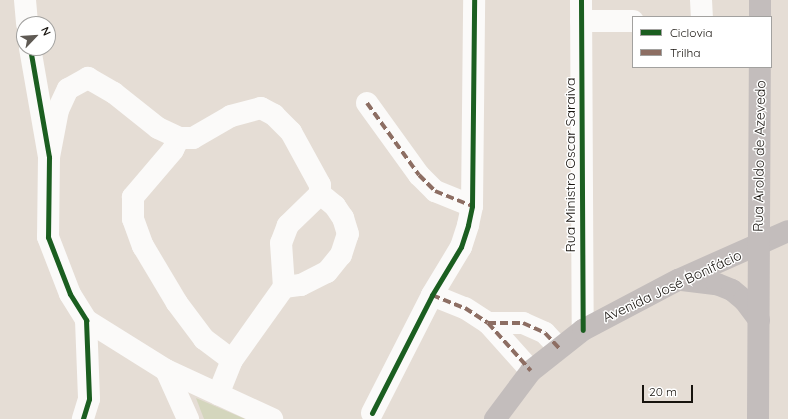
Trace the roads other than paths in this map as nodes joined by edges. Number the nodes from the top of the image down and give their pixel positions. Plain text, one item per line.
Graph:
1 (25, 0) edge
2 (474, 0) edge
3 (701, 0) edge
4 (760, 0) edge
5 (581, 10) edge
6 (26, 16) edge
7 (702, 16) edge
8 (760, 16) edge
9 (632, 21) edge
10 (31, 56) edge
11 (760, 68) edge
12 (367, 104) dead end
13 (179, 138) junction
14 (49, 157) junction
15 (320, 194) junction
16 (472, 206) junction
17 (788, 231) edge
18 (758, 245) junction
19 (678, 280) junction
20 (284, 287) junction
21 (432, 295) junction
22 (86, 320) junction
23 (759, 320) junction
24 (488, 323) junction
25 (583, 330) junction
26 (118, 340) junction
27 (559, 348) junction
28 (87, 351) junction
29 (232, 360) junction
30 (166, 370) junction
31 (531, 371) junction
32 (759, 390) junction
33 (218, 394) junction
34 (372, 413) dead end
35 (83, 419) edge
36 (188, 419) edge
37 (272, 419) edge
38 (496, 419) edge
39 (758, 419) edge
40 (763, 419) edge

1 - 6 street
2 - 16 street
3 - 7 street
4 - 8 main road
5 - 9 street
5 - 25 street, Rua Ministro Oscar Saraiva
10 - 14 street
11 - 18 main road, Rua Aroldo de Azevedo
12 - 16 street
13 - 14 street
13 - 15 street
13 - 29 street
14 - 22 street
15 - 20 street
15 - 20 street
16 - 21 street
17 - 18 main road, Avenida José Bonifácio
18 - 19 main road, Avenida José Bonifácio
18 - 23 main road, Rua Aroldo de Azevedo
19 - 23 main road
19 - 25 main road, Avenida José Bonifácio
20 - 29 street
21 - 24 street
21 - 34 street
22 - 26 street
22 - 28 street
23 - 32 main road, Rua Aroldo de Azevedo
24 - 27 street
24 - 31 street
25 - 27 main road, Avenida José Bonifácio
26 - 28 street
26 - 30 street
27 - 31 main road, Avenida José Bonifácio
28 - 35 street
29 - 33 street
30 - 33 street
30 - 36 street
31 - 38 main road, Avenida José Bonifácio
32 - 39 main road
32 - 40 main road
33 - 37 street

